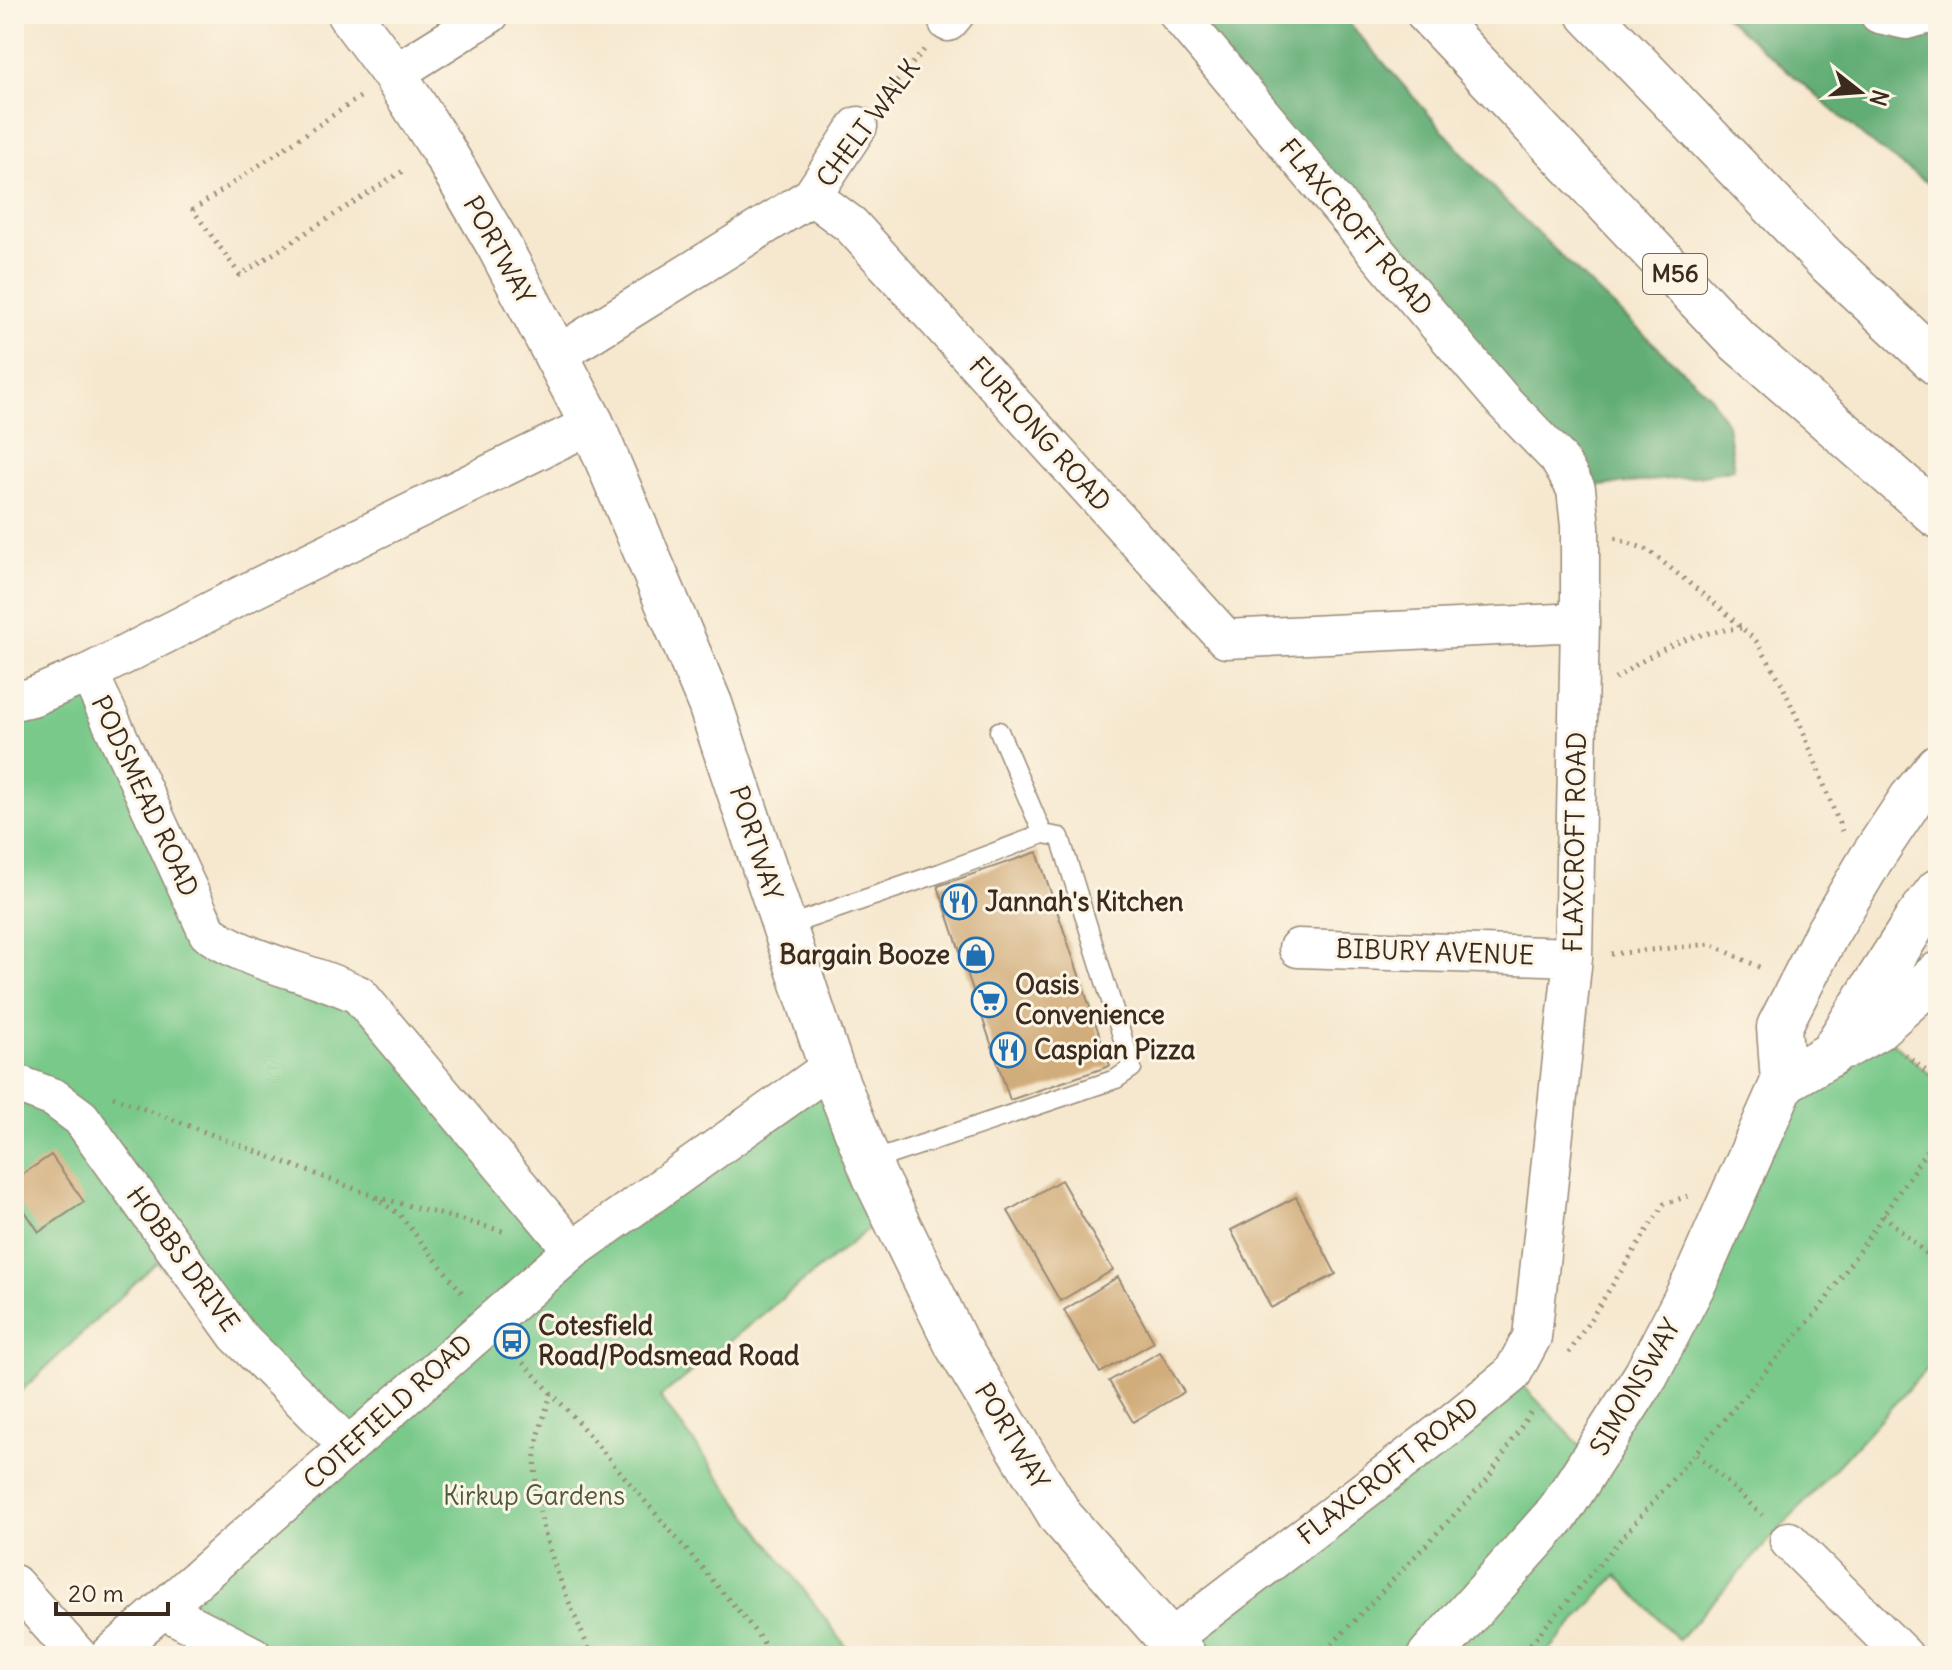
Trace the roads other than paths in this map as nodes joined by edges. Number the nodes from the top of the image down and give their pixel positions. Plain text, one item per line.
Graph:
1 (349, 14) edge
2 (490, 14) edge
3 (1178, 14) edge
4 (1429, 14) edge
5 (1589, 14) edge
6 (1879, 14) edge
7 (1929, 14) edge
8 (394, 74) junction
9 (858, 126) road end
10 (812, 196) junction
11 (557, 355) junction
12 (1938, 364) edge
13 (592, 424) junction
14 (1938, 516) edge
15 (1580, 622) junction
16 (89, 673) junction
17 (14, 701) edge
18 (999, 731) dead end
19 (1938, 766) edge
20 (1043, 834) junction
21 (1938, 891) edge
22 (784, 927) junction
23 (1298, 948) dead end
24 (1573, 957) junction
25 (1938, 974) edge
26 (1831, 1054) junction
27 (831, 1067) junction
28 (1783, 1082) junction
29 (14, 1083) edge
30 (869, 1162) junction
31 (573, 1250) junction
32 (348, 1446) junction
33 (1789, 1541) road end
34 (14, 1584) edge
35 (164, 1610) junction
36 (1176, 1648) edge
37 (78, 1656) edge
38 (109, 1656) edge
39 (253, 1656) edge
40 (1430, 1656) edge
41 (1904, 1656) edge

1 - 8 main road, PORTWAY
2 - 8 street
3 - 15 street, FLAXCROFT ROAD
4 - 14 main road, M56
5 - 12 main road
6 - 7 street
8 - 11 main road, PORTWAY
9 - 10 street, CHELT WALK
10 - 11 street
10 - 15 street, FURLONG ROAD
11 - 13 main road, PORTWAY
13 - 16 street, PODSMEAD ROAD
13 - 22 main road, PORTWAY
15 - 24 street, FLAXCROFT ROAD
16 - 17 street
16 - 31 street, PODSMEAD ROAD
18 - 20 lane
19 - 28 main road, SIMONSWAY
20 - 22 lane
20 - 30 lane
21 - 26 main road
22 - 27 main road, PORTWAY
23 - 24 street, BIBURY AVENUE
24 - 36 street, FLAXCROFT ROAD
25 - 26 main road
26 - 28 main road
27 - 30 main road, PORTWAY
27 - 31 street, COTEFIELD ROAD
28 - 40 main road, SIMONSWAY
29 - 32 street, HOBBS DRIVE
30 - 36 main road, PORTWAY
31 - 32 street, COTEFIELD ROAD
32 - 35 street, COTEFIELD ROAD
33 - 41 street
34 - 37 street
35 - 38 street, COTEFIELD ROAD
35 - 39 street

